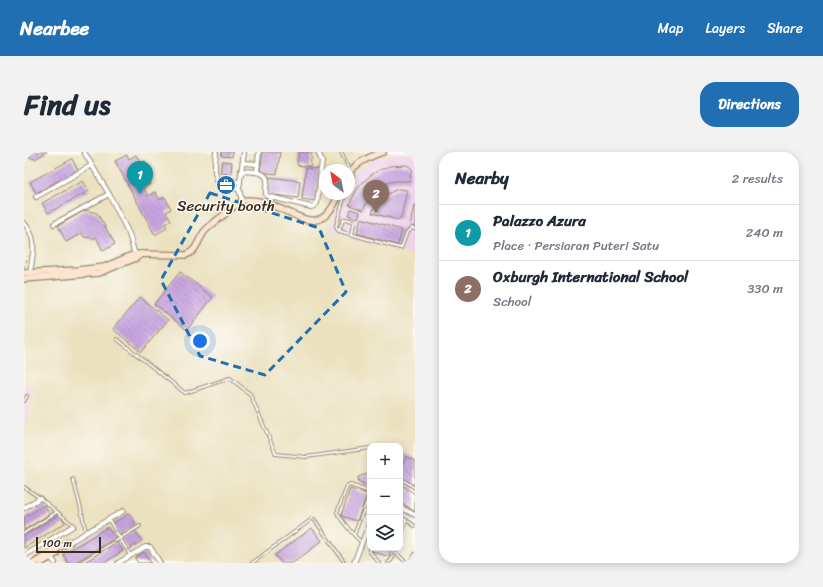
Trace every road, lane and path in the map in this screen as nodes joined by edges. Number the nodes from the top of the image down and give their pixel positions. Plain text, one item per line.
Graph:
1 (84, 152) edge
2 (216, 152) edge
3 (244, 152) edge
4 (259, 152) edge
5 (318, 152) edge
6 (341, 152) edge
7 (383, 152) edge
8 (415, 152) edge
9 (415, 156) edge
10 (243, 163) junction
11 (257, 164) junction
12 (346, 164) edge
13 (92, 165) junction
14 (355, 168) edge
15 (242, 171) junction
16 (257, 172) junction
17 (217, 180) junction
18 (240, 182) junction
19 (239, 189) junction
20 (109, 194) junction
21 (36, 197) dead end
22 (337, 200) edge
23 (343, 200) edge
24 (242, 201) junction
25 (338, 219) junction
26 (343, 220) junction
27 (24, 223) edge
28 (54, 224) dead end
29 (415, 229) edge
30 (339, 231) junction
31 (352, 235) junction
32 (28, 256) dead end
33 (136, 256) junction
34 (24, 268) edge
35 (28, 275) edge
36 (24, 279) edge
37 (117, 339) dead end
38 (27, 396) dead end
39 (24, 401) edge
40 (367, 448) edge
41 (72, 479) dead end
42 (402, 479) edge
43 (24, 487) edge
44 (415, 488) edge
45 (367, 492) edge
46 (40, 498) junction
47 (367, 501) edge
48 (24, 508) edge
49 (403, 508) edge
50 (124, 511) dead end
51 (57, 512) junction
52 (415, 515) edge
53 (403, 518) edge
54 (109, 520) junction
55 (406, 520) junction
56 (73, 526) joint
57 (140, 526) dead end
58 (415, 526) edge
59 (367, 530) edge
60 (403, 530) edge
61 (24, 533) edge
62 (86, 534) junction
63 (354, 535) junction
64 (120, 538) junction
65 (70, 542) joint
66 (362, 542) junction
67 (370, 551) edge
68 (396, 553) joint
69 (415, 554) edge
70 (50, 555) junction
71 (24, 556) edge
72 (130, 556) junction
73 (34, 563) edge
74 (41, 563) edge
75 (55, 563) edge
76 (80, 563) edge
77 (118, 563) edge
78 (160, 563) edge
79 (252, 563) edge
80 (345, 563) edge
81 (354, 563) edge
82 (379, 563) edge
83 (388, 563) edge
84 (408, 563) edge

1 - 13 street
2 - 17 street
3 - 10 street
4 - 11 street
5 - 16 street
6 - 12 lane
7 - 14 street
8 - 9 lane
10 - 11 street
10 - 15 street
11 - 16 street
13 - 20 street
13 - 21 street
15 - 16 street
15 - 18 street
17 - 18 street
17 - 19 street
18 - 19 street
19 - 24 street
20 - 28 street
20 - 33 street
22 - 24 street
23 - 25 lane
24 - 33 street
25 - 26 lane
25 - 30 lane
26 - 30 lane
26 - 31 lane
27 - 35 street
29 - 31 lane
30 - 31 lane
32 - 34 path
33 - 35 street
35 - 36 street
37 - 40 lane
38 - 39 lane
41 - 62 lane
42 - 44 lane
43 - 46 lane
45 - 63 lane
46 - 48 street
46 - 51 lane
47 - 63 lane
49 - 52 street
50 - 54 street
51 - 56 lane
51 - 61 lane
53 - 55 lane
54 - 62 street
54 - 64 lane
55 - 58 lane
55 - 60 lane
56 - 71 street
57 - 64 lane
59 - 66 street
62 - 65 street
63 - 66 lane
64 - 72 lane
64 - 76 lane
65 - 70 street
66 - 81 street
67 - 82 lane
68 - 83 lane
68 - 84 lane
69 - 84 lane
70 - 73 street
70 - 74 street
70 - 75 street
72 - 77 street
72 - 78 street
79 - 80 lane

